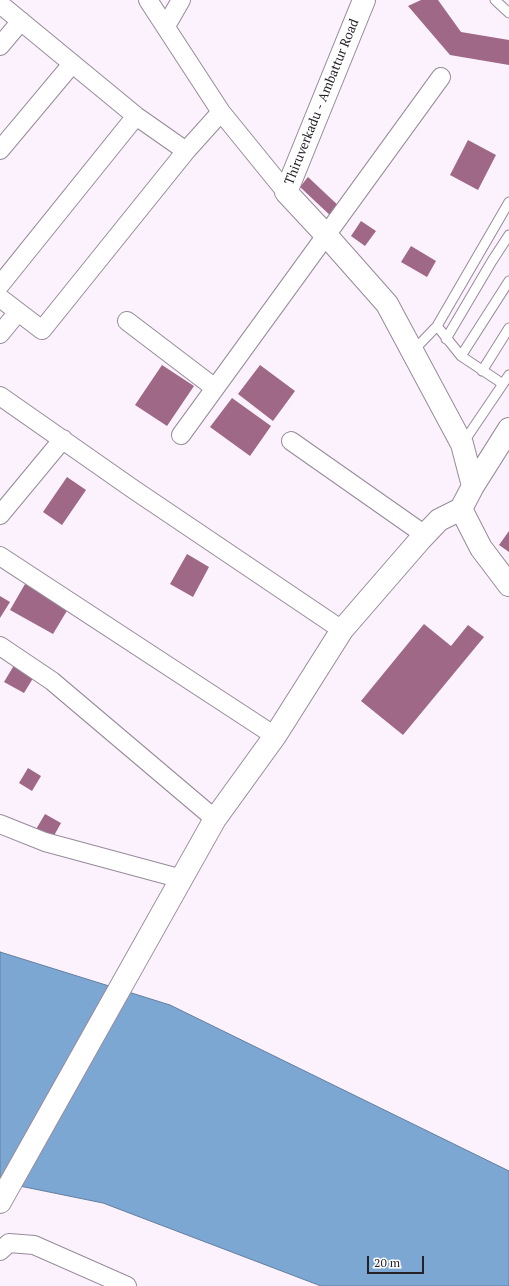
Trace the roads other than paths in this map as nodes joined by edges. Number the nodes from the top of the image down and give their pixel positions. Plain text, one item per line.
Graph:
1 (148, 0) edge
2 (181, 0) edge
3 (364, 0) edge
4 (495, 0) edge
5 (0, 4) edge
6 (509, 13) edge
7 (21, 21) junction
8 (166, 26) junction
9 (0, 46) edge
10 (72, 64) junction
11 (441, 77) dead end
12 (221, 112) junction
13 (136, 116) junction
14 (0, 150) edge
15 (186, 151) junction
16 (286, 192) junction
17 (509, 202) edge
18 (326, 235) junction
19 (509, 235) edge
20 (509, 281) edge
21 (0, 284) edge
22 (0, 298) edge
23 (18, 312) junction
24 (127, 321) dead end
25 (437, 326) junction
26 (509, 328) edge
27 (0, 334) edge
28 (446, 339) junction
29 (413, 351) junction
30 (461, 356) junction
31 (482, 371) junction
32 (509, 374) edge
33 (503, 384) junction
34 (215, 388) junction
35 (0, 396) edge
36 (509, 429) edge
37 (181, 435) dead end
38 (63, 439) junction
39 (291, 441) dead end
40 (462, 444) junction
41 (473, 486) junction
42 (461, 509) junction
43 (0, 516) edge
44 (425, 535) junction
45 (0, 556) edge
46 (509, 585) edge
47 (342, 630) junction
48 (0, 646) edge
49 (274, 736) junction
50 (215, 819) junction
51 (0, 824) edge
52 (182, 878) junction
53 (0, 1202) edge
54 (0, 1250) edge
55 (127, 1286) edge

1 - 8 street
2 - 8 street
3 - 16 street, Thiruverkadu - Ambattur Road
4 - 6 lane
5 - 7 street
7 - 9 street
7 - 10 street
8 - 12 street
10 - 13 street
10 - 14 street
11 - 18 street
12 - 15 street
12 - 16 street
13 - 15 street
13 - 21 street
15 - 23 street
16 - 18 street, Thiruverkadu - Ambattur Road
17 - 25 lane
18 - 29 street, Thiruverkadu - Ambattur Road
18 - 34 street
19 - 28 lane
20 - 30 lane
22 - 23 street
23 - 27 street
24 - 34 street
25 - 28 lane
25 - 29 lane
26 - 31 lane
28 - 30 lane
29 - 40 street, Thiruverkadu - Ambattur Road
30 - 31 lane
31 - 33 lane
32 - 33 lane
33 - 40 lane
34 - 37 street
35 - 38 street
36 - 41 street
38 - 43 street
38 - 47 street
39 - 44 street
40 - 41 street, Thiruverkadu - Ambattur Road
41 - 42 street
42 - 44 street
42 - 46 street
44 - 47 street
45 - 49 street
47 - 49 street
48 - 50 street
49 - 50 street
50 - 52 street
51 - 52 street
52 - 53 street
54 - 55 street

